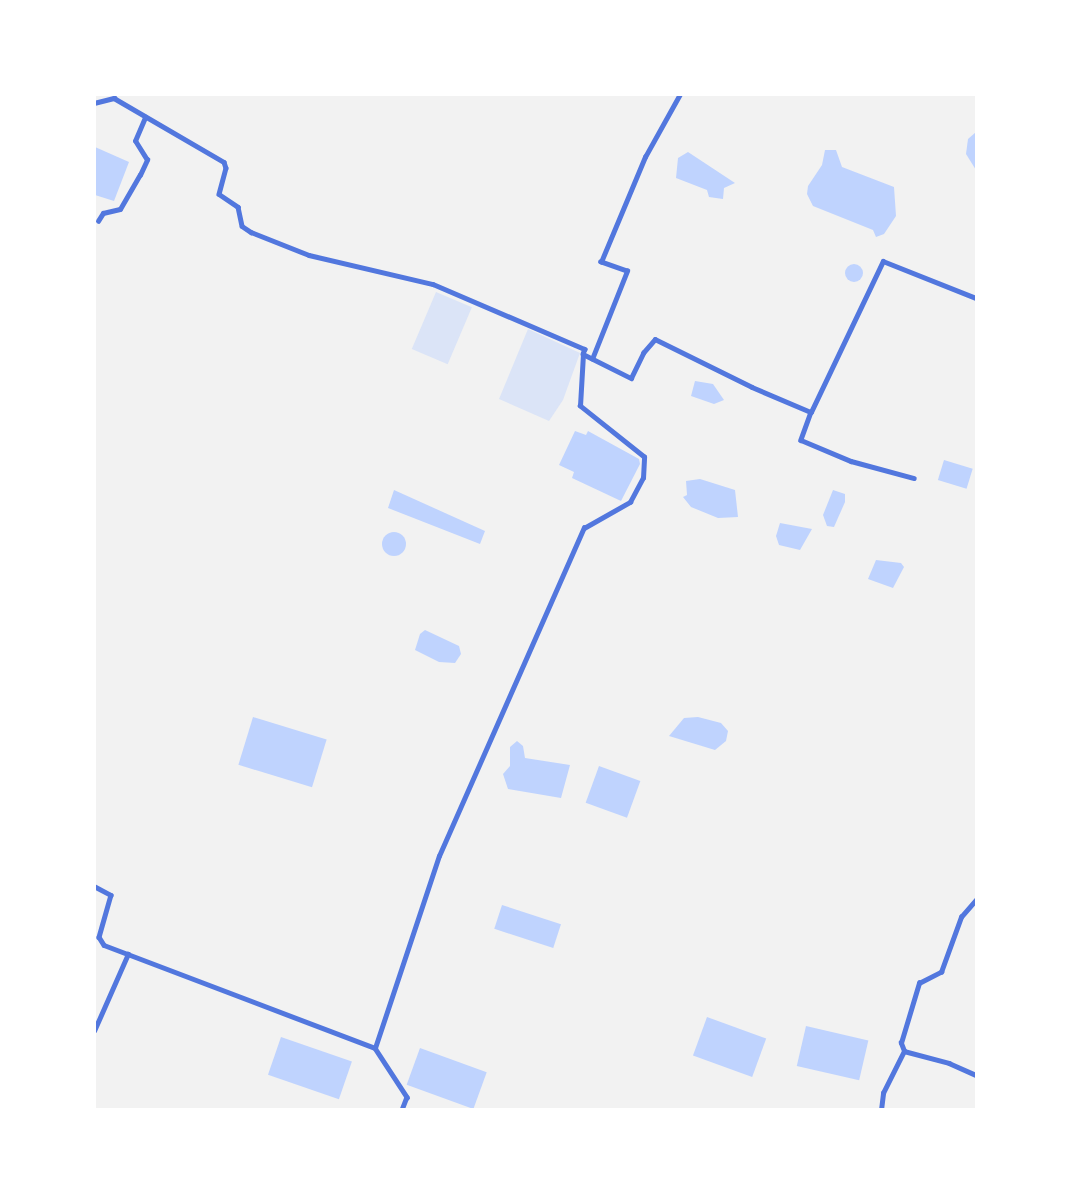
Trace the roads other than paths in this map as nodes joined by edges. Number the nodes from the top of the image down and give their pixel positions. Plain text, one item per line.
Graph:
1 (680, 94) edge
2 (94, 103) edge
3 (145, 117) junction
4 (98, 221) dead end
5 (976, 298) edge
6 (583, 354) junction
7 (592, 358) junction
8 (811, 412) junction
9 (914, 478) dead end
10 (94, 885) edge
11 (976, 900) edge
12 (128, 954) junction
13 (94, 1031) edge
14 (375, 1048) junction
15 (904, 1052) junction
16 (976, 1075) edge
17 (402, 1110) edge
18 (881, 1110) edge

1 - 7 street
2 - 3 street
3 - 4 street
3 - 6 street
5 - 8 street
6 - 7 street
6 - 14 street
7 - 8 street
8 - 9 street
10 - 12 street
11 - 15 street
12 - 13 street
12 - 14 street
14 - 17 street
15 - 16 street
15 - 18 street

